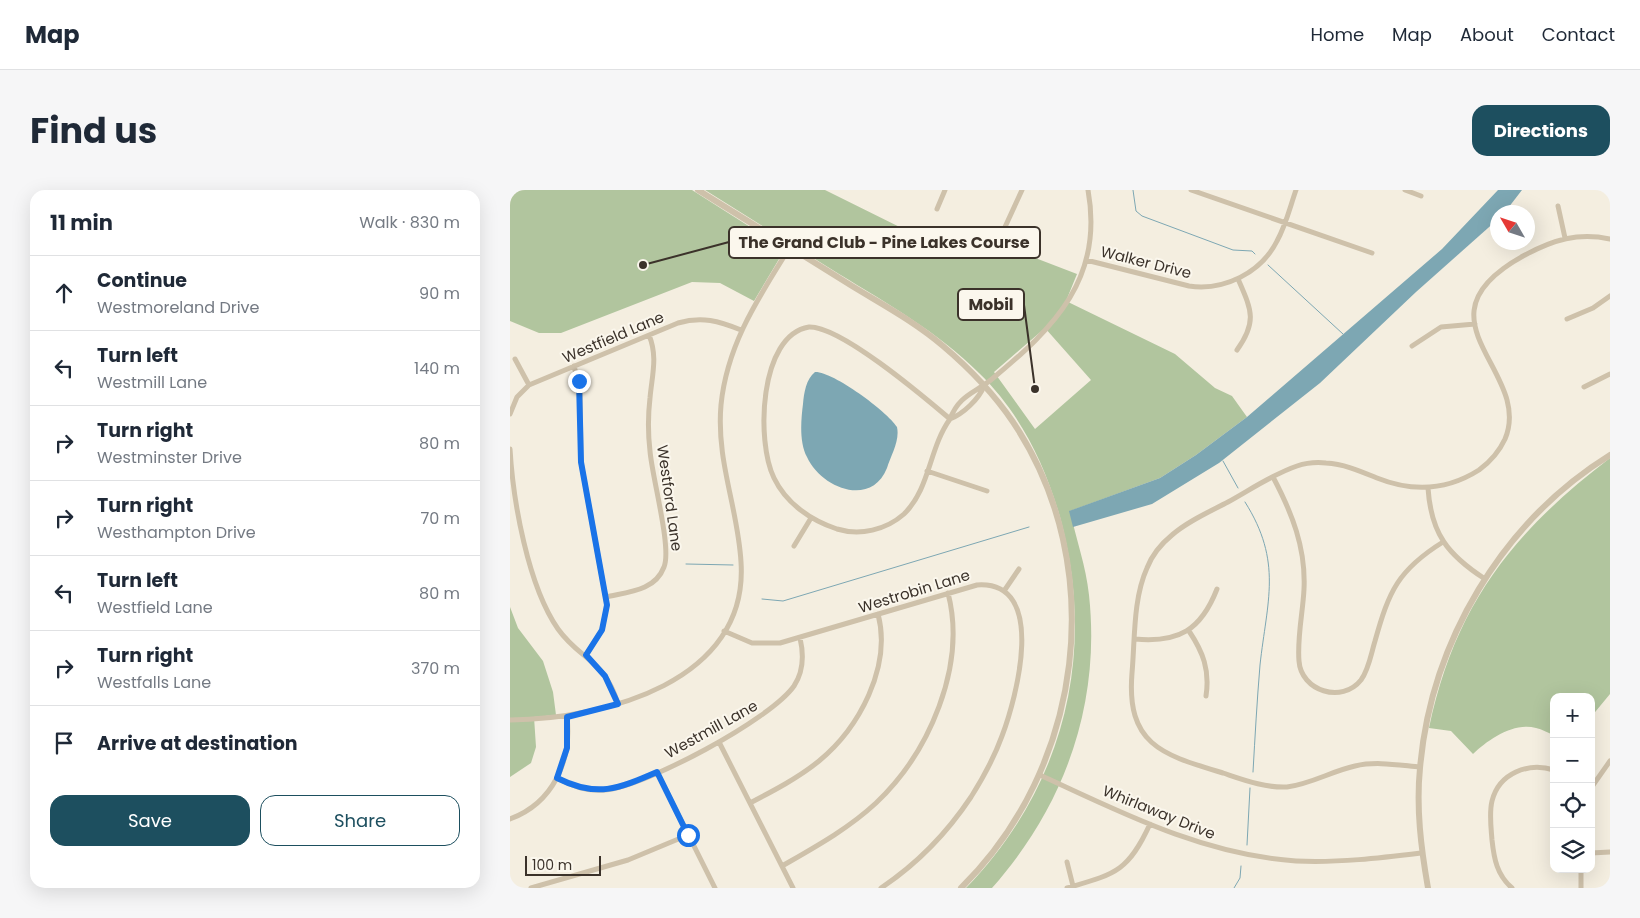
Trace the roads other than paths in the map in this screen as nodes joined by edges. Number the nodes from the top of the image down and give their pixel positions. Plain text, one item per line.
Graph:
1 (698, 190) edge
2 (945, 190) edge
3 (1022, 190) edge
4 (1088, 190) edge
5 (1191, 190) edge
6 (1296, 190) edge
7 (1405, 190) edge
8 (1421, 196) dead end
9 (1558, 206) dead end
10 (937, 209) dead end
11 (1285, 222) junction
12 (1004, 227) dead end
13 (1565, 238) junction
14 (1610, 240) edge
15 (790, 247) junction
16 (1372, 253) dead end
17 (1086, 260) junction
18 (1238, 279) junction
19 (1610, 296) edge
20 (1567, 319) dead end
21 (1475, 324) junction
22 (741, 330) junction
23 (648, 335) junction
24 (1412, 346) dead end
25 (1237, 350) dead end
26 (515, 359) dead end
27 (574, 366) junction
28 (1610, 374) edge
29 (529, 385) junction
30 (984, 386) junction
31 (1584, 387) dead end
32 (510, 414) edge
33 (950, 419) junction
34 (510, 450) edge
35 (1610, 455) edge
36 (927, 471) junction
37 (1273, 477) junction
38 (1428, 488) junction
39 (987, 491) dead end
40 (811, 518) junction
41 (1443, 542) junction
42 (794, 546) dead end
43 (1018, 569) dead end
44 (1485, 579) junction
45 (1217, 589) dead end
46 (1004, 591) junction
47 (948, 593) junction
48 (606, 597) junction
49 (878, 614) junction
50 (1189, 630) junction
51 (724, 631) junction
52 (800, 638) junction
53 (1135, 639) junction
54 (586, 655) junction
55 (1206, 696) dead end
56 (618, 704) junction
57 (567, 717) junction
58 (510, 720) edge
59 (719, 742) junction
60 (1610, 761) edge
61 (1420, 767) junction
62 (1550, 769) edge
63 (657, 772) junction
64 (1040, 775) junction
65 (557, 778) junction
66 (1595, 783) edge
67 (750, 803) junction
68 (510, 819) edge
69 (1150, 824) junction
70 (688, 835) junction
71 (1610, 852) edge
72 (1421, 853) junction
73 (1595, 853) edge
74 (1067, 862) dead end
75 (782, 866) junction
76 (1581, 873) edge
77 (1090, 885) edge
78 (1070, 887) edge
79 (531, 888) edge
80 (715, 888) edge
81 (793, 888) edge
82 (881, 888) edge
83 (961, 888) edge
84 (1428, 888) edge
85 (1512, 888) edge
86 (1581, 888) edge

1 - 15 street
2 - 10 street
3 - 12 street
4 - 17 street
5 - 11 street
6 - 11 street, Walker Drive
7 - 8 street
9 - 13 street
11 - 16 street
11 - 18 street, Walker Drive
13 - 14 street
13 - 21 street
15 - 22 street
15 - 30 street
17 - 18 street, Walker Drive
17 - 30 street
18 - 25 street
19 - 20 street
21 - 24 street
21 - 38 street
22 - 23 street, Westfield Lane
22 - 51 street
23 - 27 street, Westfield Lane
23 - 48 street, Westford Lane
26 - 29 street
27 - 29 street, Westfield Lane
27 - 48 street
28 - 31 street
29 - 32 street, Westfield Lane
30 - 33 street
30 - 33 street
30 - 64 street
33 - 36 street
33 - 40 street
34 - 54 street
35 - 44 street
36 - 39 street
36 - 40 street
37 - 38 street
37 - 41 street
37 - 53 street
38 - 41 street
40 - 42 street
41 - 44 street
43 - 46 street
44 - 61 street
45 - 50 street
46 - 47 street, Westrobin Lane
46 - 82 street
47 - 49 street, Westrobin Lane
47 - 75 street
48 - 54 street
49 - 52 street, Westrobin Lane
49 - 67 street
50 - 53 street
50 - 55 street
51 - 52 street, Westrobin Lane
51 - 56 street
52 - 59 street, Westmill Lane
53 - 61 street
54 - 56 street
56 - 57 street
57 - 58 street
57 - 65 street
59 - 63 street, Westmill Lane
59 - 67 street
60 - 66 street
61 - 72 street
62 - 85 street
63 - 65 street, Westmill Lane
63 - 70 street
64 - 69 street, Whirlaway Drive
64 - 83 street
65 - 68 street
67 - 75 street
69 - 72 street, Whirlaway Drive
69 - 77 street
70 - 79 street
70 - 80 street
71 - 73 street
72 - 84 street
74 - 78 street
75 - 81 street
76 - 86 street
77 - 78 street

